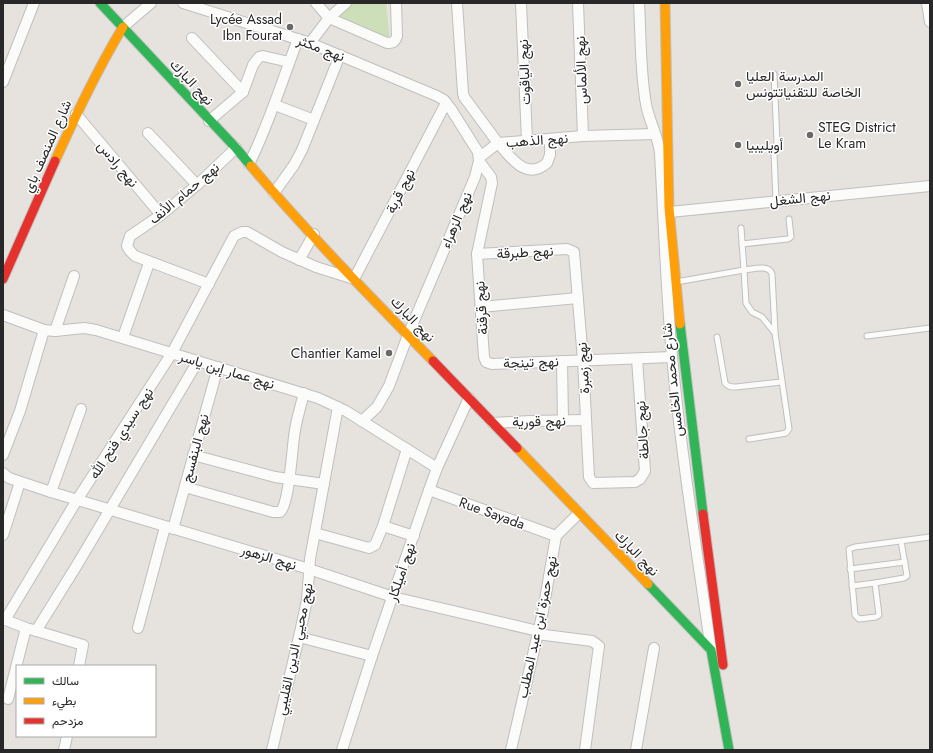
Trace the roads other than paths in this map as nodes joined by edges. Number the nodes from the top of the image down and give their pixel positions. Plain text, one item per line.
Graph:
1 (34, 3) edge
2 (100, 3) edge
3 (151, 3) edge
4 (183, 3) edge
5 (316, 3) edge
6 (346, 3) edge
7 (396, 3) edge
8 (457, 3) edge
9 (521, 3) edge
10 (578, 3) edge
11 (639, 3) edge
12 (665, 3) edge
13 (927, 3) edge
14 (329, 18) junction
15 (930, 22) edge
16 (122, 27) junction
17 (192, 38) dead end
18 (298, 39) junction
19 (310, 43) junction
20 (340, 55) junction
21 (289, 62) junction
22 (774, 74) dead end
23 (3, 82) edge
24 (243, 92) junction
25 (464, 97) junction
26 (275, 105) junction
27 (449, 106) junction
28 (76, 114) junction
29 (314, 120) junction
30 (209, 121) junction
31 (148, 133) dead end
32 (655, 134) junction
33 (583, 136) junction
34 (550, 139) junction
35 (527, 140) junction
36 (498, 143) junction
37 (236, 148) junction
38 (480, 159) junction
39 (249, 164) junction
40 (197, 185) junction
41 (930, 186) edge
42 (274, 193) junction
43 (776, 200) junction
44 (670, 212) junction
45 (160, 215) junction
46 (789, 219) dead end
47 (741, 228) dead end
48 (314, 234) junction
49 (742, 244) junction
50 (572, 251) joint
51 (477, 254) junction
52 (298, 260) junction
53 (149, 263) junction
54 (744, 270) junction
55 (4, 274) edge
56 (74, 276) dead end
57 (354, 279) junction
58 (675, 282) junction
59 (209, 284) junction
60 (578, 298) junction
61 (480, 307) junction
62 (3, 315) edge
63 (930, 328) edge
64 (44, 330) junction
65 (55, 331) junction
66 (775, 333) junction
67 (408, 334) junction
68 (867, 336) dead end
69 (123, 337) junction
70 (717, 338) dead end
71 (172, 353) junction
72 (672, 357) junction
73 (637, 359) junction
74 (583, 360) junction
75 (198, 361) junction
76 (562, 361) junction
77 (486, 362) joint
78 (218, 367) junction
79 (781, 382) junction
80 (304, 393) junction
81 (469, 398) junction
82 (338, 406) junction
83 (81, 408) dead end
84 (563, 420) junction
85 (586, 420) junction
86 (362, 421) junction
87 (493, 423) junction
88 (750, 439) dead end
89 (407, 450) junction
90 (3, 455) edge
91 (193, 456) junction
92 (437, 468) junction
93 (3, 473) edge
94 (289, 479) junction
95 (20, 482) junction
96 (324, 484) junction
97 (595, 484) joint
98 (185, 487) junction
99 (429, 490) junction
100 (51, 492) junction
101 (77, 500) junction
102 (110, 510) junction
103 (580, 512) junction
104 (383, 526) junction
105 (169, 528) junction
106 (315, 533) junction
107 (3, 535) edge
108 (414, 536) junction
109 (556, 536) junction
110 (930, 537) edge
111 (901, 541) junction
112 (905, 562) junction
113 (310, 569) junction
114 (850, 569) junction
115 (874, 583) junction
116 (852, 586) junction
117 (393, 597) junction
118 (4, 620) edge
119 (26, 628) junction
120 (138, 628) dead end
121 (36, 631) junction
122 (537, 632) junction
123 (299, 637) junction
124 (654, 648) dead end
125 (711, 650) junction
126 (372, 656) junction
127 (17, 665) edge
128 (79, 665) edge
129 (16, 667) edge
130 (8, 699) dead end
131 (67, 737) edge
132 (64, 750) edge
133 (272, 750) edge
134 (342, 750) edge
135 (511, 750) edge
136 (585, 750) edge
137 (636, 750) edge
138 (729, 750) edge
139 (738, 750) edge

1 - 23 street
2 - 16 street, نهج البارك
3 - 16 street
4 - 18 street, نهج مكثر
5 - 14 street
6 - 14 street
7 - 14 street
8 - 25 street, نهج الذهب
9 - 35 street, نهج الياقوت
10 - 33 street, نهج الألماس
11 - 32 street
12 - 44 street, شارع محمد الخامس
13 - 15 street
14 - 19 street
16 - 28 street, شارع المنصف باي
16 - 30 street, نهج البارك
17 - 24 street
18 - 19 street, نهج مكثر
18 - 21 street
19 - 20 street, نهج مكثر
20 - 27 street, نهج مكثر
20 - 29 street
21 - 24 street
21 - 26 street
22 - 43 lane
24 - 30 street
25 - 27 street, نهج قربة
25 - 36 street, نهج الذهب
26 - 29 street
26 - 39 street
27 - 38 street
27 - 57 street, نهج قربة
28 - 45 street, نهج رادس
28 - 55 street, شارع المنصف باي
29 - 42 street
30 - 37 street, نهج البارك
31 - 40 street
32 - 33 street, نهج الذهب
32 - 72 street
33 - 34 street, نهج الذهب
34 - 35 street, نهج الذهب
34 - 36 street
35 - 36 street, نهج الذهب
36 - 38 street
37 - 39 street, نهج البارك
37 - 40 street, نهج حمام الأنف
38 - 51 street, نهج قرقنة
38 - 67 street, نهج الزهراء
39 - 42 street, نهج البارك
40 - 45 street, نهج حمام الأنف
41 - 43 street, نهج الشغل
42 - 48 street, نهج البارك
43 - 44 street, نهج الشغل
44 - 58 street, شارع محمد الخامس
45 - 53 street, نهج حمام الأنف
46 - 49 lane
47 - 49 lane
48 - 52 street
48 - 57 street, نهج البارك
49 - 54 lane
50 - 51 street, نهج طبرقة
50 - 60 street, نهج زمبرة
51 - 61 street, نهج قرقنة
52 - 57 street
52 - 59 street, نهج سيدي فتح الله
53 - 59 street
53 - 69 street
54 - 58 lane
54 - 66 lane
54 - 66 lane
56 - 65 street
57 - 67 street, نهج البارك
58 - 139 street, شارع محمد الخامس
59 - 71 street, نهج سيدي فتح الله
60 - 61 street
60 - 74 street, نهج زمبرة
61 - 77 street, نهج قرقنة
62 - 64 street, نهج عمار إبن ياسر
63 - 68 lane
64 - 65 street, نهج عمار إبن ياسر
64 - 90 street
65 - 69 street, نهج عمار إبن ياسر
66 - 79 lane
67 - 81 street, نهج البارك
67 - 86 street, نهج الزهراء
69 - 71 street, نهج عمار إبن ياسر
70 - 79 lane
71 - 75 street, نهج عمار إبن ياسر
71 - 101 street, نهج سيدي فتح الله
72 - 73 street, نهج تينجة
72 - 125 street
73 - 74 street, نهج تينجة
73 - 97 street, نهج جالطة
74 - 76 street, نهج تينجة
74 - 85 street, نهج زمبرة
75 - 78 street, نهج عمار إبن ياسر
75 - 102 street
76 - 77 street, نهج تينجة
76 - 84 street
78 - 80 street, نهج عمار إبن ياسر
78 - 91 street, نهج البنفسج
79 - 88 lane
80 - 82 street, نهج عمار إبن ياسر
80 - 94 street
81 - 87 street, نهج البارك
81 - 92 street, نهج أميلكار
82 - 86 street, نهج عمار إبن ياسر
82 - 96 street, نهج محيي الدين القليبي
83 - 100 street
84 - 85 street, نهج قورية
84 - 87 street, نهج قورية
85 - 97 street, نهج زمبرة
86 - 89 street, نهج عمار إبن ياسر
87 - 103 street, نهج البارك
89 - 92 street, نهج عمار إبن ياسر
89 - 104 street
91 - 94 street
91 - 98 street, نهج البنفسج
92 - 99 street, نهج أميلكار
93 - 95 street, نهج الزهور
94 - 96 street
94 - 98 street
95 - 100 street, نهج الزهور
95 - 107 street
96 - 106 street, نهج محيي الدين القليبي
98 - 105 street, نهج البنفسج
99 - 108 street, نهج أميلكار
99 - 109 street, Rue Sayada
100 - 101 street, نهج الزهور
101 - 102 street, نهج الزهور
101 - 118 street, نهج سيدي فتح الله
102 - 105 street, نهج الزهور
102 - 121 street
103 - 109 street, نهج حمزة ابن عبد المطلب
103 - 125 street, نهج البارك
104 - 106 street
104 - 108 street
105 - 113 street, نهج الزهور
105 - 120 street, نهج البنفسج
106 - 113 street, نهج محيي الدين القليبي
108 - 117 street, نهج أميلكار
109 - 122 street, نهج حمزة ابن عبد المطلب
110 - 111 lane
111 - 112 lane
111 - 114 lane
112 - 114 lane
112 - 115 lane
113 - 117 street, نهج الزهور
113 - 123 street, نهج محيي الدين القليبي
114 - 116 lane
115 - 116 lane
115 - 116 lane
117 - 122 street, نهج الزهور
117 - 126 street, نهج أميلكار
118 - 119 street
119 - 121 street
119 - 127 street
121 - 128 street
122 - 135 street, نهج حمزة ابن عبد المطلب
122 - 136 street, نهج الزهور
123 - 126 street
123 - 133 street, نهج محيي الدين القليبي
124 - 137 street
125 - 138 street
126 - 134 street, نهج أميلكار
129 - 130 street
131 - 132 street

